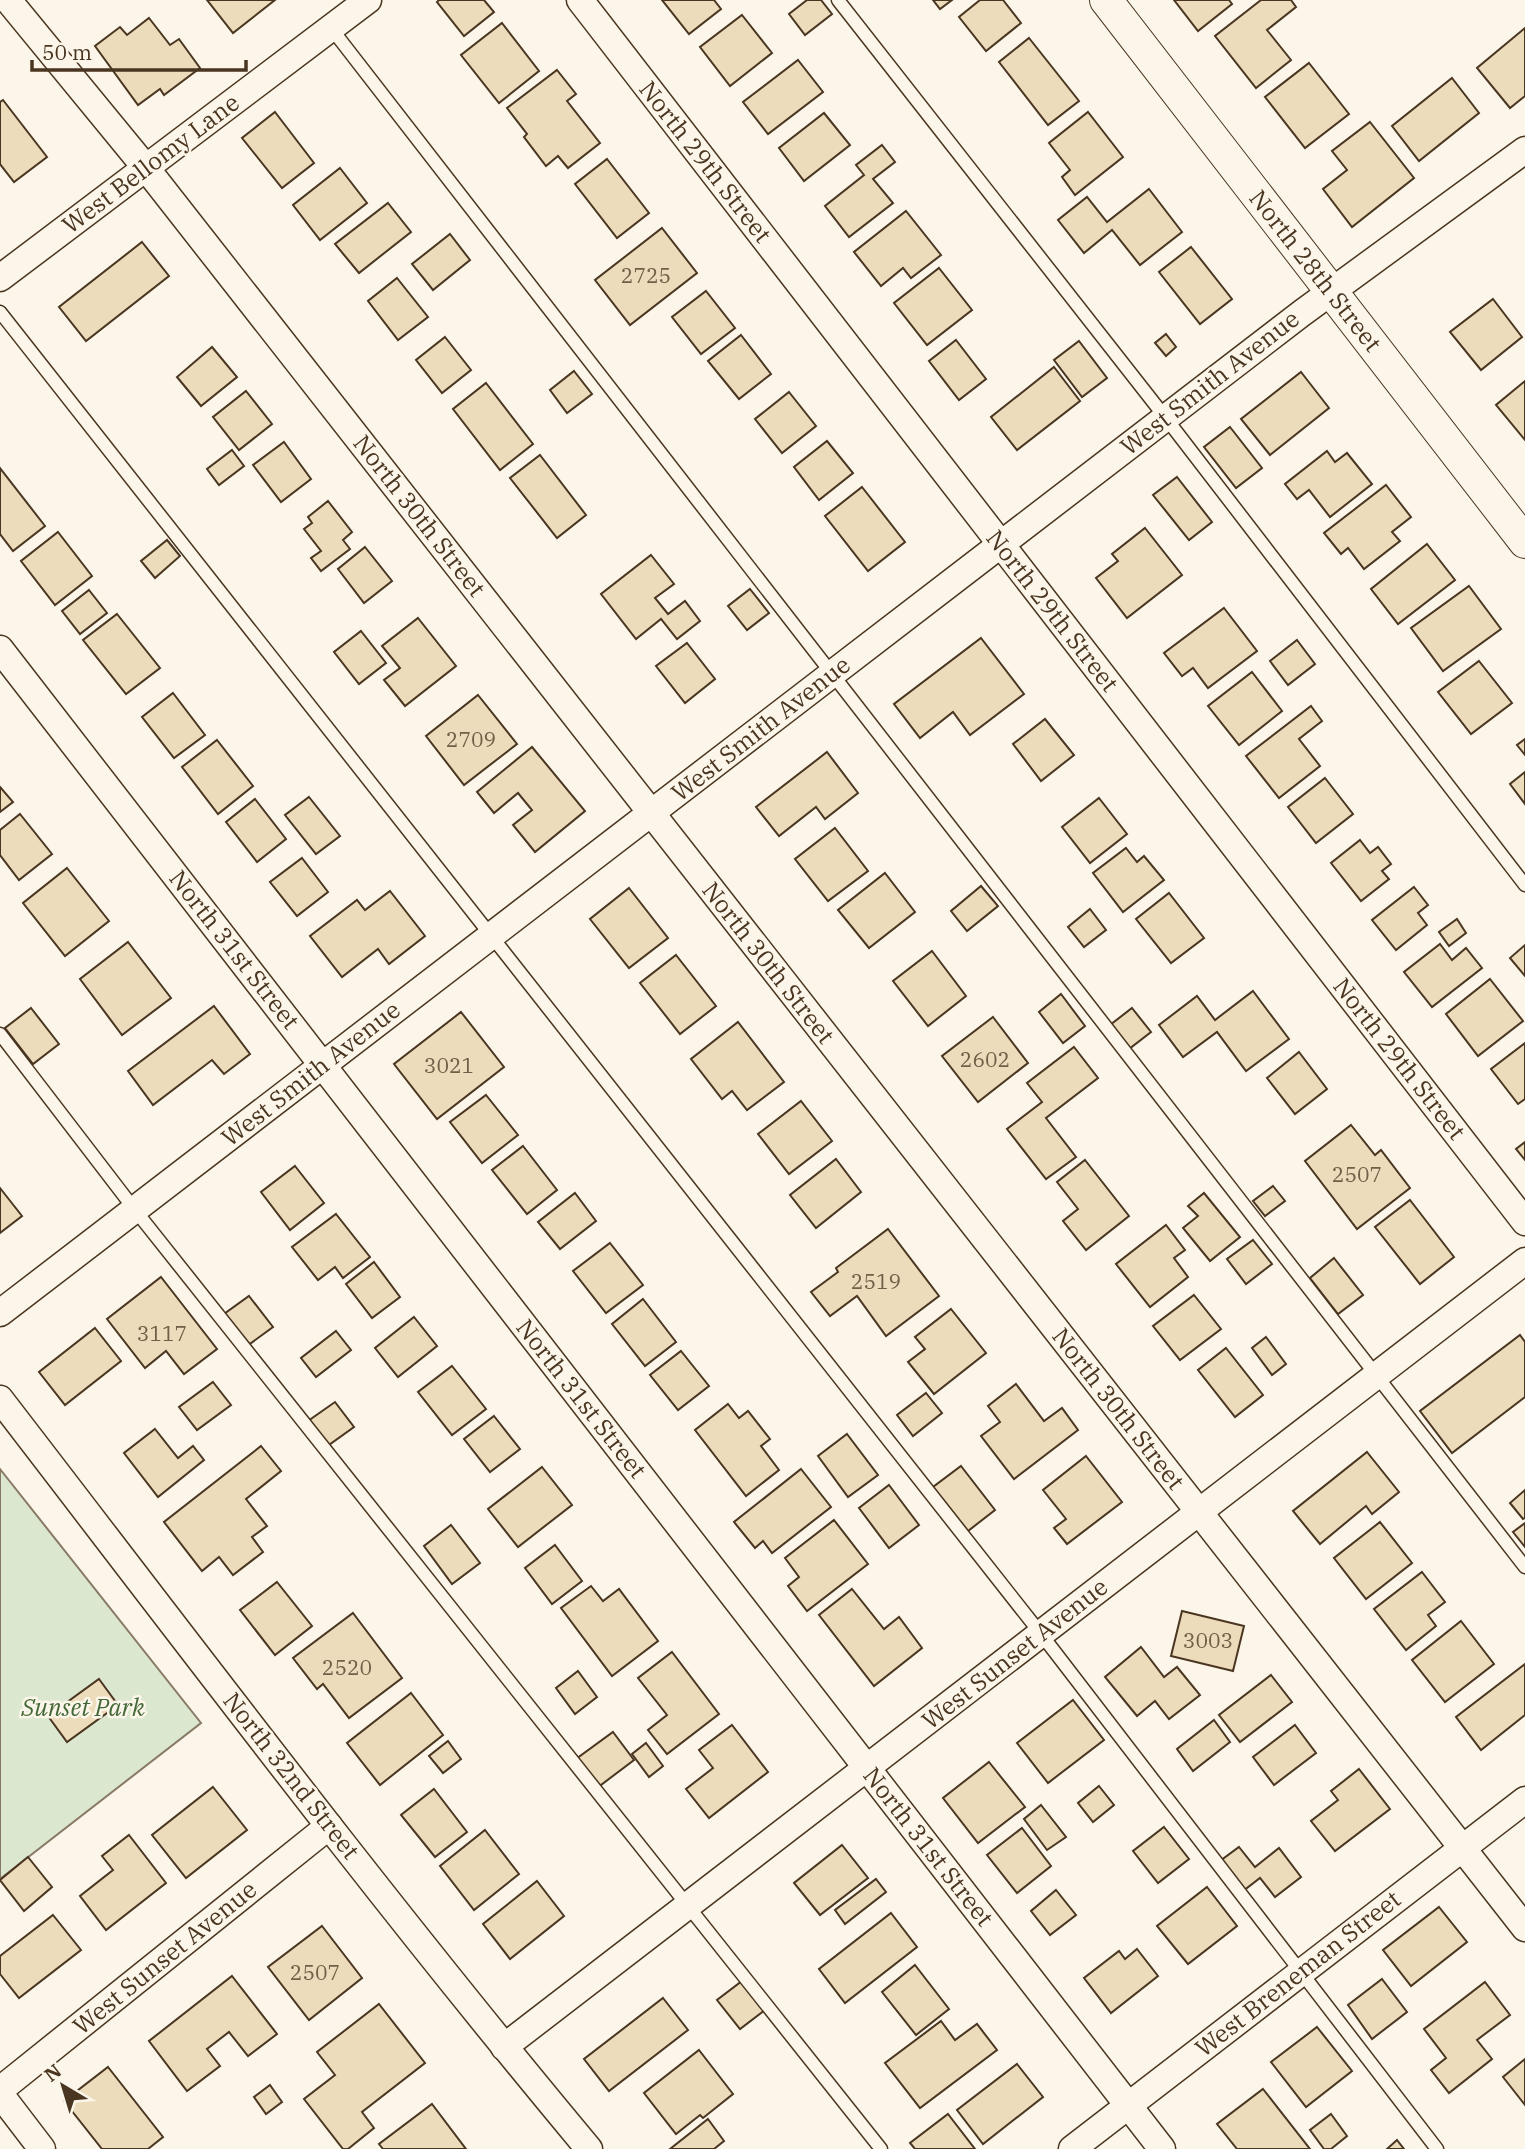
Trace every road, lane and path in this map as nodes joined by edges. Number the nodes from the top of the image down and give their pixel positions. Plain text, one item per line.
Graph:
1 (8, 0) edge
2 (368, 0) edge
3 (580, 0) edge
4 (838, 0) edge
5 (1106, 0) edge
6 (331, 28) junction
7 (1525, 150) edge
8 (146, 168) junction
9 (0, 278) edge
10 (1331, 291) junction
11 (0, 312) edge
12 (1166, 417) junction
13 (1525, 542) edge
14 (1000, 544) junction
15 (0, 649) edge
16 (833, 674) junction
17 (651, 814) junction
18 (1525, 885) edge
19 (491, 936) junction
20 (0, 1034) edge
21 (323, 1065) junction
22 (135, 1210) junction
23 (1525, 1222) edge
24 (1525, 1261) edge
25 (0, 1313) edge
26 (1376, 1376) junction
27 (0, 1399) edge
28 (1199, 1513) junction
29 (1525, 1567) edge
30 (1041, 1634) junction
31 (867, 1768) junction
32 (1525, 1800) edge
33 (330, 1826) junction
34 (1462, 1848) junction
35 (689, 1905) junction
36 (1525, 1928) edge
37 (1301, 1972) junction
38 (504, 2048) junction
39 (0, 2092) edge
40 (1128, 2106) junction
41 (42, 2149) edge
42 (589, 2149) edge
43 (881, 2149) edge
44 (1072, 2149) edge
45 (1162, 2149) edge
46 (1437, 2149) edge

1 - 8 street, North 30th Street
2 - 6 street, West Bellomy Lane
3 - 14 street, North 29th Street
4 - 12 lane
5 - 10 street, North 28th Street
6 - 8 street, West Bellomy Lane
6 - 16 lane
7 - 10 street, West Smith Avenue
8 - 9 street, West Bellomy Lane
8 - 17 street, North 30th Street
10 - 12 street, West Smith Avenue
10 - 13 street, North 28th Street
11 - 19 lane
12 - 14 street, West Smith Avenue
12 - 18 lane
14 - 16 street, West Smith Avenue
14 - 23 street, North 29th Street
15 - 21 street, North 31st Street
16 - 17 street, West Smith Avenue
16 - 26 lane
17 - 19 street, West Smith Avenue
17 - 28 street, North 30th Street
19 - 21 street, West Smith Avenue
19 - 30 lane
20 - 22 lane
21 - 22 street, West Smith Avenue
21 - 31 street, North 31st Street
22 - 25 street, West Smith Avenue
22 - 35 lane
24 - 26 street, West Sunset Avenue
26 - 28 street, West Sunset Avenue
26 - 29 lane
27 - 33 street, North 32nd Street
28 - 30 street, West Sunset Avenue
28 - 34 street, North 30th Street
30 - 31 street, West Sunset Avenue
30 - 37 lane
31 - 35 street, West Sunset Avenue
31 - 40 street, North 31st Street
32 - 34 street, West Breneman Street
33 - 38 street, North 32nd Street
33 - 39 street, West Sunset Avenue
34 - 36 street, North 30th Street
34 - 37 street, West Breneman Street
35 - 38 street, West Sunset Avenue
35 - 43 lane
37 - 40 street, West Breneman Street
37 - 46 lane
38 - 42 street, North 32nd Street
39 - 41 street
40 - 44 street, West Breneman Street
40 - 45 street, North 31st Street

